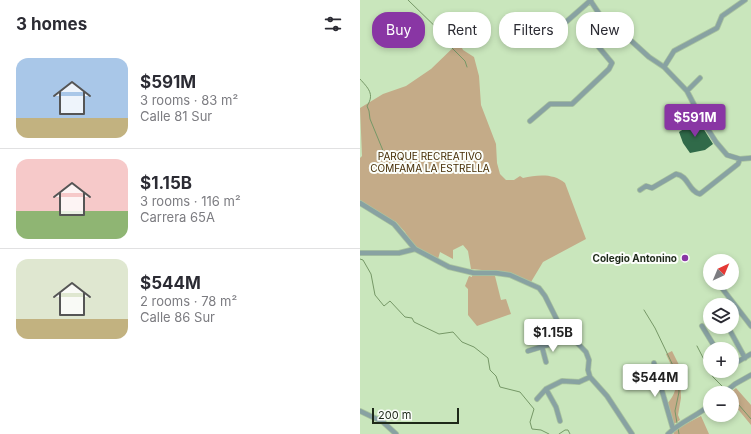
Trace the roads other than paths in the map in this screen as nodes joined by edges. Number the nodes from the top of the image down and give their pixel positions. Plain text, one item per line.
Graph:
1 (591, 0) edge
2 (745, 0) edge
3 (599, 12) edge
4 (568, 20) edge
5 (634, 43) edge
6 (600, 48) edge
7 (664, 67) junction
8 (700, 78) dead end
9 (687, 91) junction
10 (530, 121) dead end
11 (751, 158) edge
12 (740, 159) junction
13 (640, 190) dead end
14 (360, 202) edge
15 (415, 250) junction
16 (360, 253) edge
17 (723, 290) edge
18 (702, 326) dead end
19 (751, 326) edge
20 (568, 333) junction
21 (732, 334) edge
22 (712, 342) edge
23 (542, 347) junction
24 (528, 351) dead end
25 (751, 354) edge
26 (745, 358) junction
27 (739, 361) edge
28 (546, 362) dead end
29 (654, 362) dead end
30 (750, 375) edge
31 (590, 377) junction
32 (734, 386) edge
33 (546, 390) junction
34 (538, 399) dead end
35 (703, 410) edge
36 (360, 411) edge
37 (560, 421) dead end
38 (676, 427) junction
39 (396, 434) edge
40 (632, 434) edge
41 (668, 434) edge

1 - 3 street
1 - 4 street
2 - 7 street
5 - 7 street
6 - 10 street
7 - 9 street
8 - 9 street
9 - 12 street
11 - 12 street
12 - 13 street
14 - 15 street
15 - 16 street
15 - 20 street
17 - 19 street
18 - 22 street
20 - 23 street
20 - 31 street
21 - 26 street
23 - 24 street
23 - 28 street
25 - 26 street
26 - 27 street
29 - 38 street
30 - 32 street
31 - 33 street
31 - 40 street
33 - 34 street
33 - 37 street
35 - 38 street
36 - 39 street
38 - 41 street

